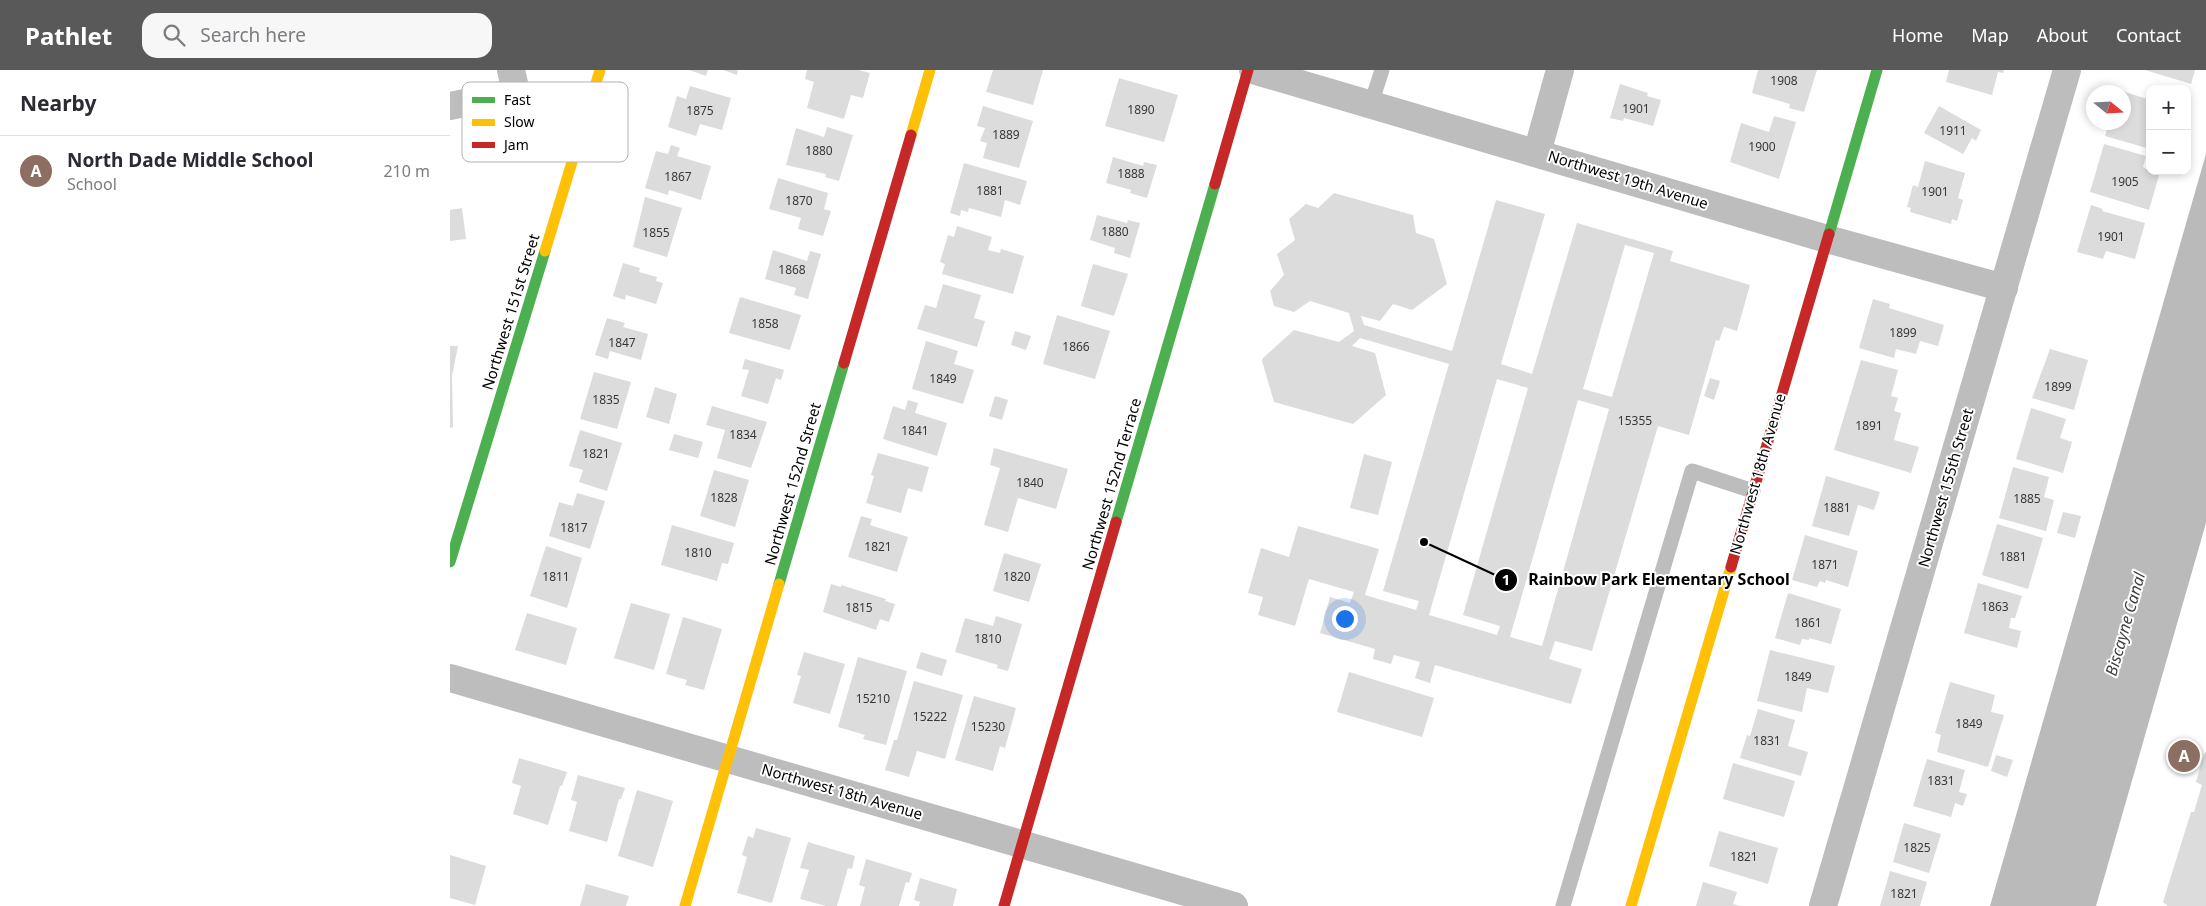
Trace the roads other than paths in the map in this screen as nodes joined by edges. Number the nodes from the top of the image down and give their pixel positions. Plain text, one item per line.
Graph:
1 (600, 70) edge
2 (930, 70) edge
3 (1248, 70) edge
4 (1253, 70) edge
5 (1382, 70) edge
6 (1560, 70) edge
7 (1877, 70) edge
8 (2067, 70) edge
9 (596, 82) edge
10 (462, 101) edge
11 (1371, 104) junction
12 (450, 106) edge
13 (1537, 153) junction
14 (572, 162) edge
15 (1827, 239) junction
16 (2004, 288) junction
17 (1753, 491) junction
18 (450, 562) edge
19 (450, 678) edge
20 (728, 760) junction
21 (1023, 844) junction
22 (685, 906) edge
23 (1004, 906) edge
24 (1234, 906) edge
25 (1563, 906) edge
26 (1632, 906) edge
27 (1823, 906) edge

1 - 9 street, Northwest 151st Street
2 - 20 street, Northwest 152nd Street
3 - 21 street, Northwest 152nd Terrace
4 - 11 street, Northwest 19th Avenue
5 - 11 lane
6 - 13 street
7 - 15 street, Northwest 18th Avenue
8 - 16 street, Northwest 155th Street
10 - 12 street
11 - 13 street, Northwest 19th Avenue
13 - 15 street, Northwest 19th Avenue
14 - 18 street, Northwest 151st Street
15 - 16 street, Northwest 19th Avenue
15 - 17 street, Northwest 18th Avenue
16 - 27 street, Northwest 155th Street
17 - 25 lane
17 - 26 street, Northwest 18th Avenue
19 - 20 street, Northwest 18th Avenue
20 - 21 street, Northwest 18th Avenue
20 - 22 street, Northwest 152nd Street
21 - 23 street, Northwest 152nd Terrace
21 - 24 street, Northwest 18th Avenue

